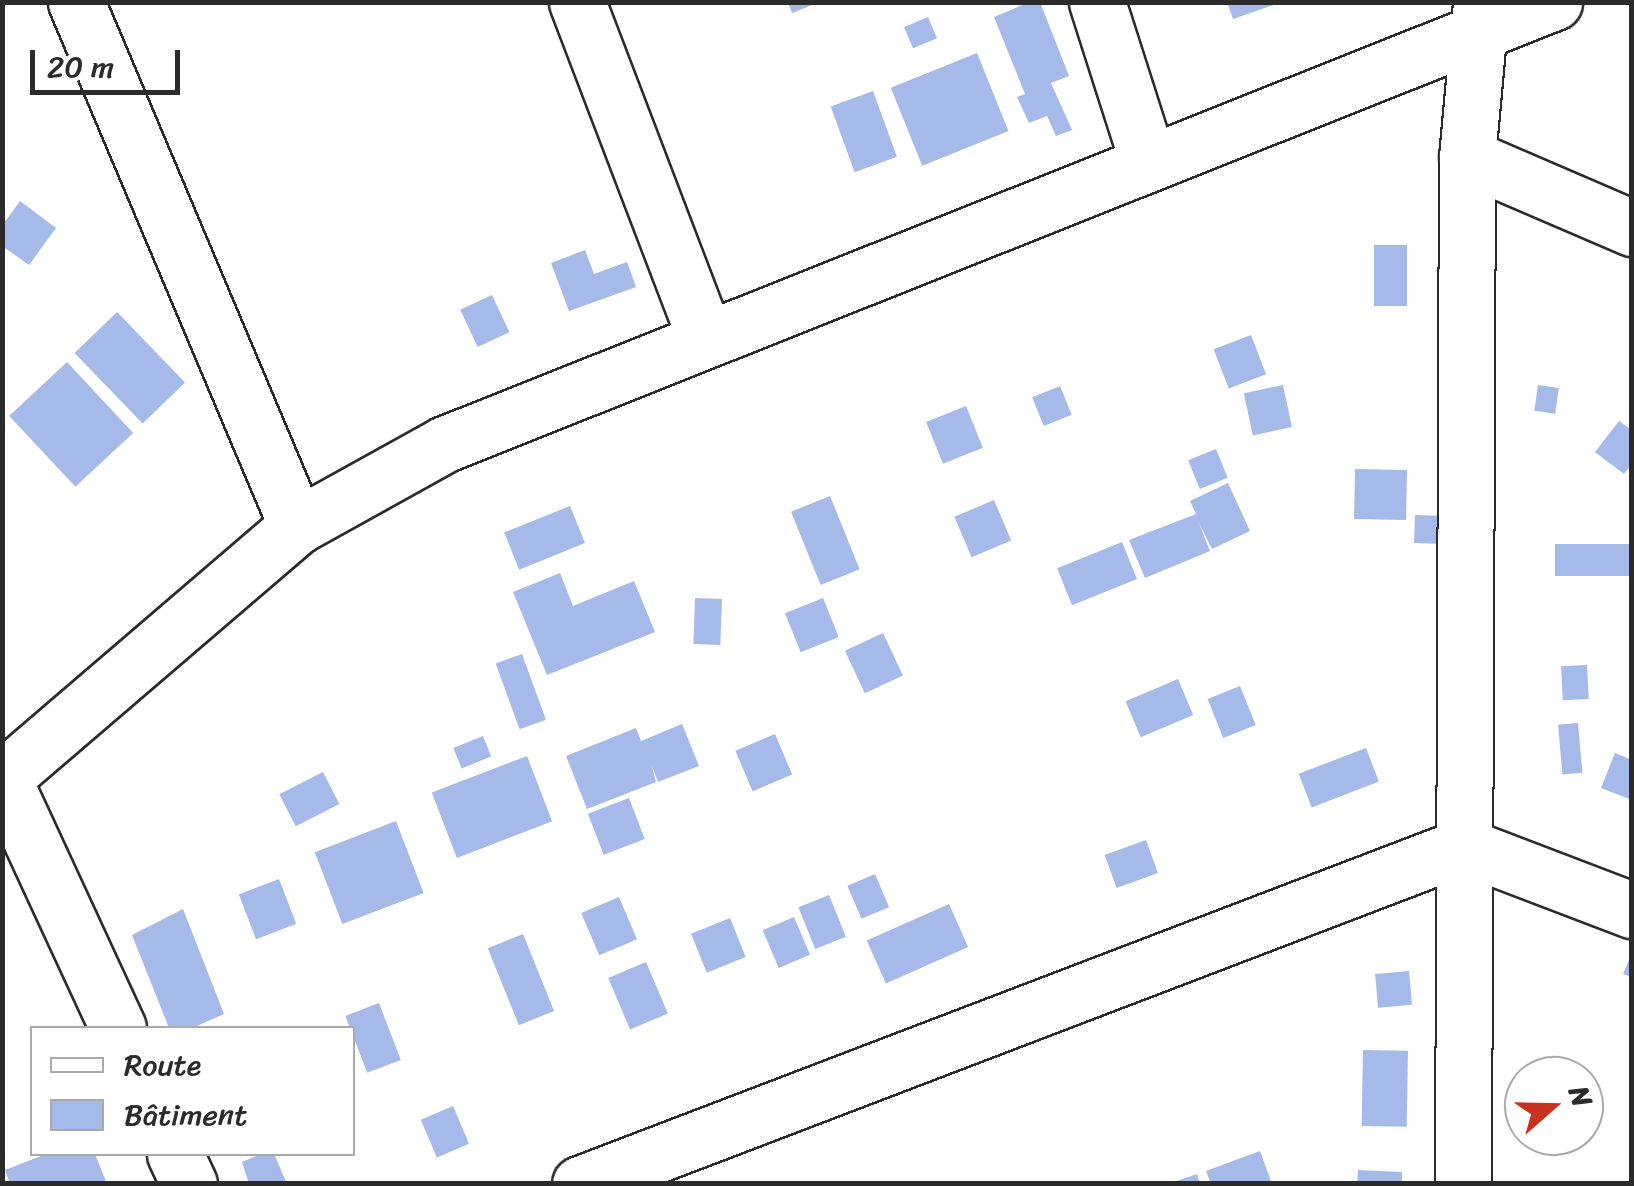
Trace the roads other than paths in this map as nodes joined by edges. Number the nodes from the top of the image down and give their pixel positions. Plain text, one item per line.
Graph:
1 (76, 2) edge
2 (577, 2) edge
3 (1097, 2) edge
4 (1554, 2) edge
5 (1480, 18) edge
6 (1467, 157) junction
7 (1148, 162) junction
8 (1632, 228) edge
9 (706, 339) junction
10 (297, 526) junction
11 (3, 779) edge
12 (1464, 846) junction
13 (1632, 910) edge
14 (117, 1026) edge
15 (176, 1156) edge
16 (189, 1184) edge
17 (580, 1184) edge
18 (1463, 1184) edge

1 - 10 street
2 - 9 street
3 - 7 street
4 - 5 street
5 - 6 street
5 - 7 street
6 - 8 street
6 - 12 street
7 - 9 street
9 - 10 street
10 - 11 street
11 - 14 street
12 - 13 street
12 - 17 street
12 - 18 street
15 - 16 street

